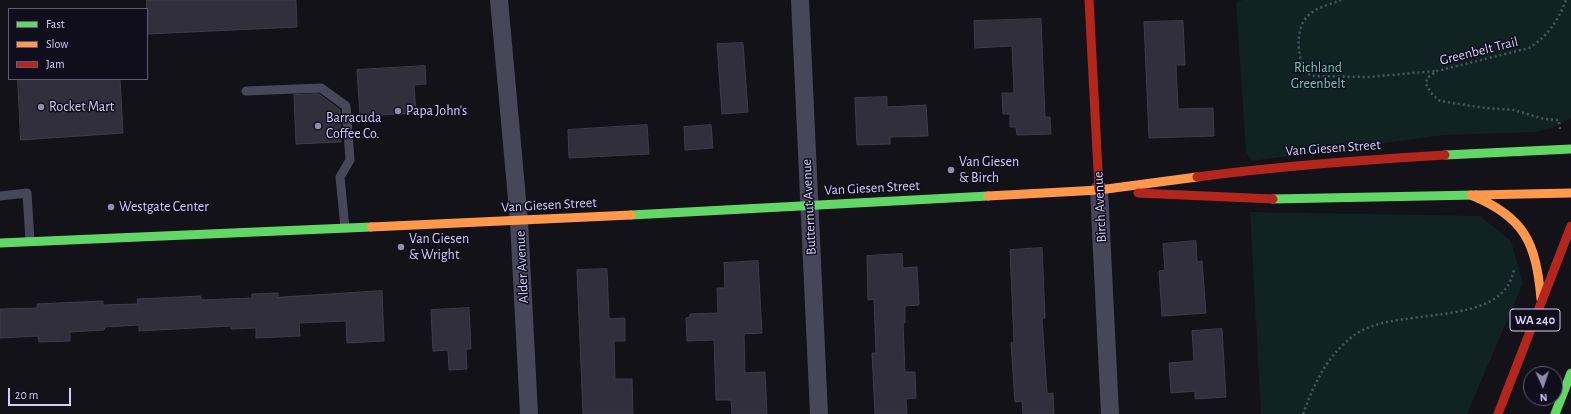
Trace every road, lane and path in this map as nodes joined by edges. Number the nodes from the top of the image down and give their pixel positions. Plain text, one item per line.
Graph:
1 (499, 0) edge
2 (800, 0) edge
3 (1089, 0) edge
4 (1340, 0) edge
5 (1566, 0) edge
6 (1437, 71) junction
7 (246, 91) dead end
8 (1559, 120) dead end
9 (1571, 149) edge
10 (1099, 190) junction
11 (1571, 193) edge
12 (1471, 195) junction
13 (0, 196) edge
14 (809, 205) junction
15 (520, 221) junction
16 (1571, 226) edge
17 (345, 228) junction
18 (30, 241) junction
19 (0, 242) edge
20 (1515, 263) dead end
21 (1542, 305) junction
22 (1571, 373) edge
23 (529, 414) edge
24 (819, 414) edge
25 (1110, 414) edge
26 (1303, 414) edge
27 (1498, 414) edge
28 (1555, 414) edge

1 - 15 street, Alder Avenue
2 - 14 street, Butternut Avenue
3 - 10 main road, Birch Avenue
4 - 6 path
5 - 6 path, Greenbelt Trail
6 - 8 path, Greenbelt Trail
7 - 17 lane
9 - 10 main road, Van Giesen Street
10 - 12 main road, Van Giesen Street
10 - 14 main road, Van Giesen Street
10 - 25 street, Birch Avenue
11 - 12 main road, Van Giesen Street
12 - 21 main road
13 - 18 lane
14 - 15 main road, Van Giesen Street
14 - 24 street, Butternut Avenue
15 - 17 main road, Van Giesen Street
15 - 23 street, Alder Avenue
16 - 21 main road, WA 240
17 - 18 main road, Van Giesen Street
18 - 19 main road, Van Giesen Street
20 - 26 path
21 - 27 main road, WA 240
22 - 28 main road

